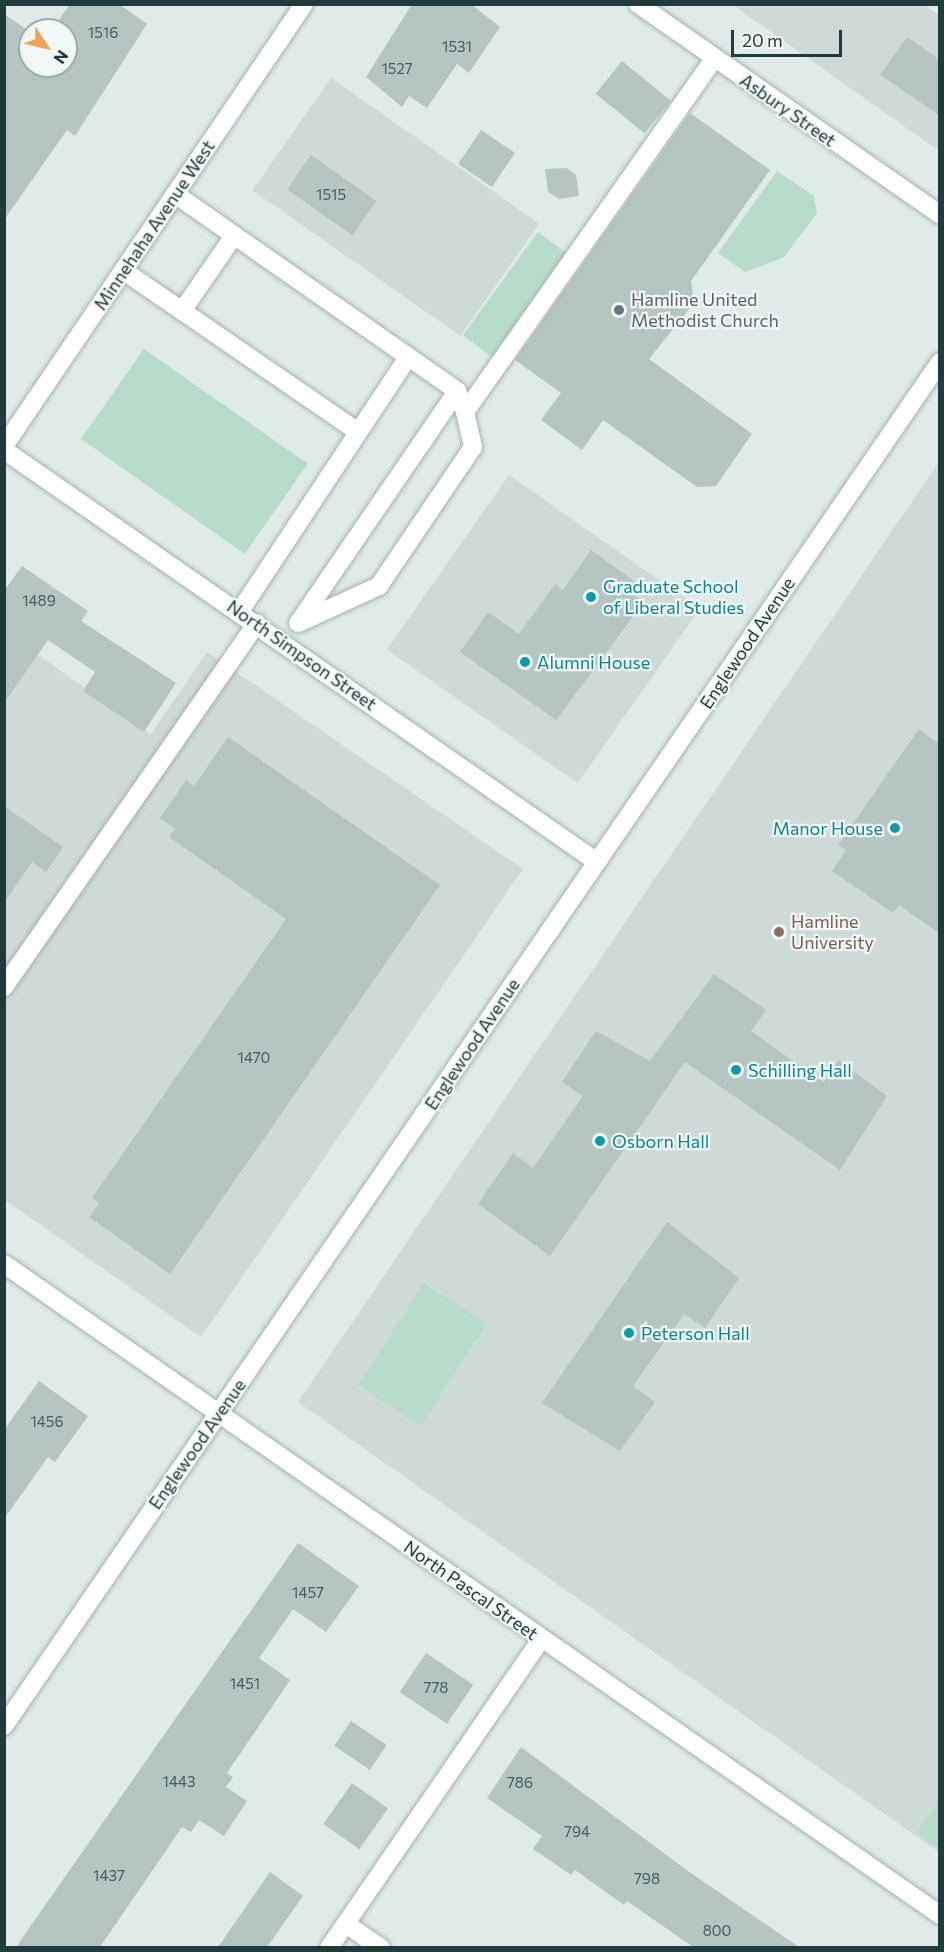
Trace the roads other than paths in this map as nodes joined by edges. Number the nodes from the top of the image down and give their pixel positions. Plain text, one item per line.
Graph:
1 (304, 4) edge
2 (638, 4) edge
3 (714, 59) junction
4 (175, 194) junction
5 (939, 215) edge
6 (234, 236) junction
7 (124, 271) junction
8 (182, 311) junction
9 (408, 357) junction
10 (939, 362) edge
11 (457, 391) junction
12 (465, 412) junction
13 (358, 432) junction
14 (4, 448) edge
15 (240, 611) junction
16 (257, 623) junction
17 (298, 623) junction
18 (284, 643) junction
19 (597, 862) junction
20 (4, 987) edge
21 (4, 1264) edge
22 (218, 1415) junction
23 (541, 1639) junction
24 (4, 1726) edge
25 (939, 1915) edge
26 (346, 1923) junction
27 (329, 1947) edge
28 (381, 1947) edge

1 - 4 street, Minnehaha Avenue West
2 - 3 street, Asbury Street
3 - 5 street, Asbury Street
3 - 12 street
4 - 6 street
4 - 7 street, Minnehaha Avenue West
6 - 8 street
6 - 9 street
7 - 8 street
7 - 14 street, Minnehaha Avenue West
8 - 13 street
9 - 11 street
9 - 13 street
10 - 19 street, Englewood Avenue
11 - 12 street
11 - 17 street
12 - 17 street
13 - 15 street
14 - 15 street, North Simpson Street
15 - 16 street, North Simpson Street
16 - 18 street, North Simpson Street
16 - 20 street
17 - 18 street
18 - 19 street, North Simpson Street
19 - 22 street, Englewood Avenue
21 - 22 street, North Pascal Street
22 - 23 street, North Pascal Street
22 - 24 street, Englewood Avenue
23 - 25 street, North Pascal Street
23 - 26 street
26 - 27 street
26 - 28 street

